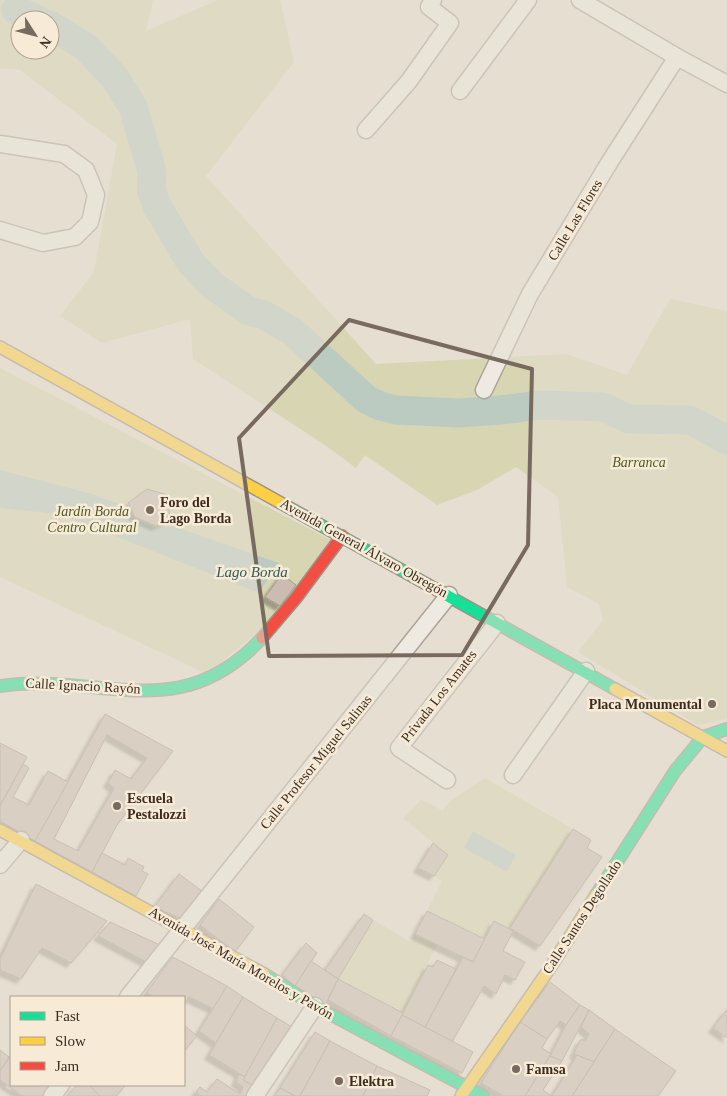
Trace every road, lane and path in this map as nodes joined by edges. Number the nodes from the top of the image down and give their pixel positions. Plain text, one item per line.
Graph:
1 (433, 0) edge
2 (528, 0) edge
3 (580, 0) edge
4 (677, 58) junction
5 (727, 84) edge
6 (460, 91) dead end
7 (366, 130) dead end
8 (0, 144) edge
9 (0, 230) edge
10 (0, 347) edge
11 (484, 390) dead end
12 (342, 536) junction
13 (449, 595) junction
14 (497, 623) junction
15 (586, 671) junction
16 (0, 686) edge
17 (727, 729) edge
18 (703, 737) junction
19 (727, 751) edge
20 (513, 775) dead end
21 (447, 780) dead end
22 (0, 830) edge
23 (21, 840) junction
24 (0, 865) edge
25 (181, 928) junction
26 (129, 996) edge
27 (316, 1006) junction
28 (60, 1086) edge
29 (465, 1092) edge
30 (52, 1096) edge
31 (255, 1096) edge
32 (483, 1096) edge

1 - 7 street
2 - 6 street
3 - 4 street
4 - 5 street
4 - 11 street, Calle Las Flores
8 - 9 street
10 - 12 main road, Avenida General Álvaro Obregón
12 - 13 main road, Avenida General Álvaro Obregón
12 - 16 main road, Calle Ignacio Rayón
13 - 14 main road, Avenida General Álvaro Obregón
13 - 25 street, Calle Profesor Miguel Salinas
14 - 15 main road, Avenida General Álvaro Obregón
14 - 21 street, Privada Los Amates
15 - 18 main road, Avenida General Álvaro Obregón
15 - 20 street
17 - 18 main road
18 - 19 main road, Avenida General Álvaro Obregón
18 - 29 main road, Calle Santos Degollado
22 - 23 main road, Avenida José María Morelos y Pavón
23 - 24 street
23 - 25 main road, Avenida José María Morelos y Pavón
25 - 26 street, Calle Profesor Miguel Salinas
25 - 27 main road, Avenida José María Morelos y Pavón
27 - 29 main road, Avenida José María Morelos y Pavón
27 - 31 street
28 - 30 street
29 - 32 main road, Avenida José María Morelos y Pavón

